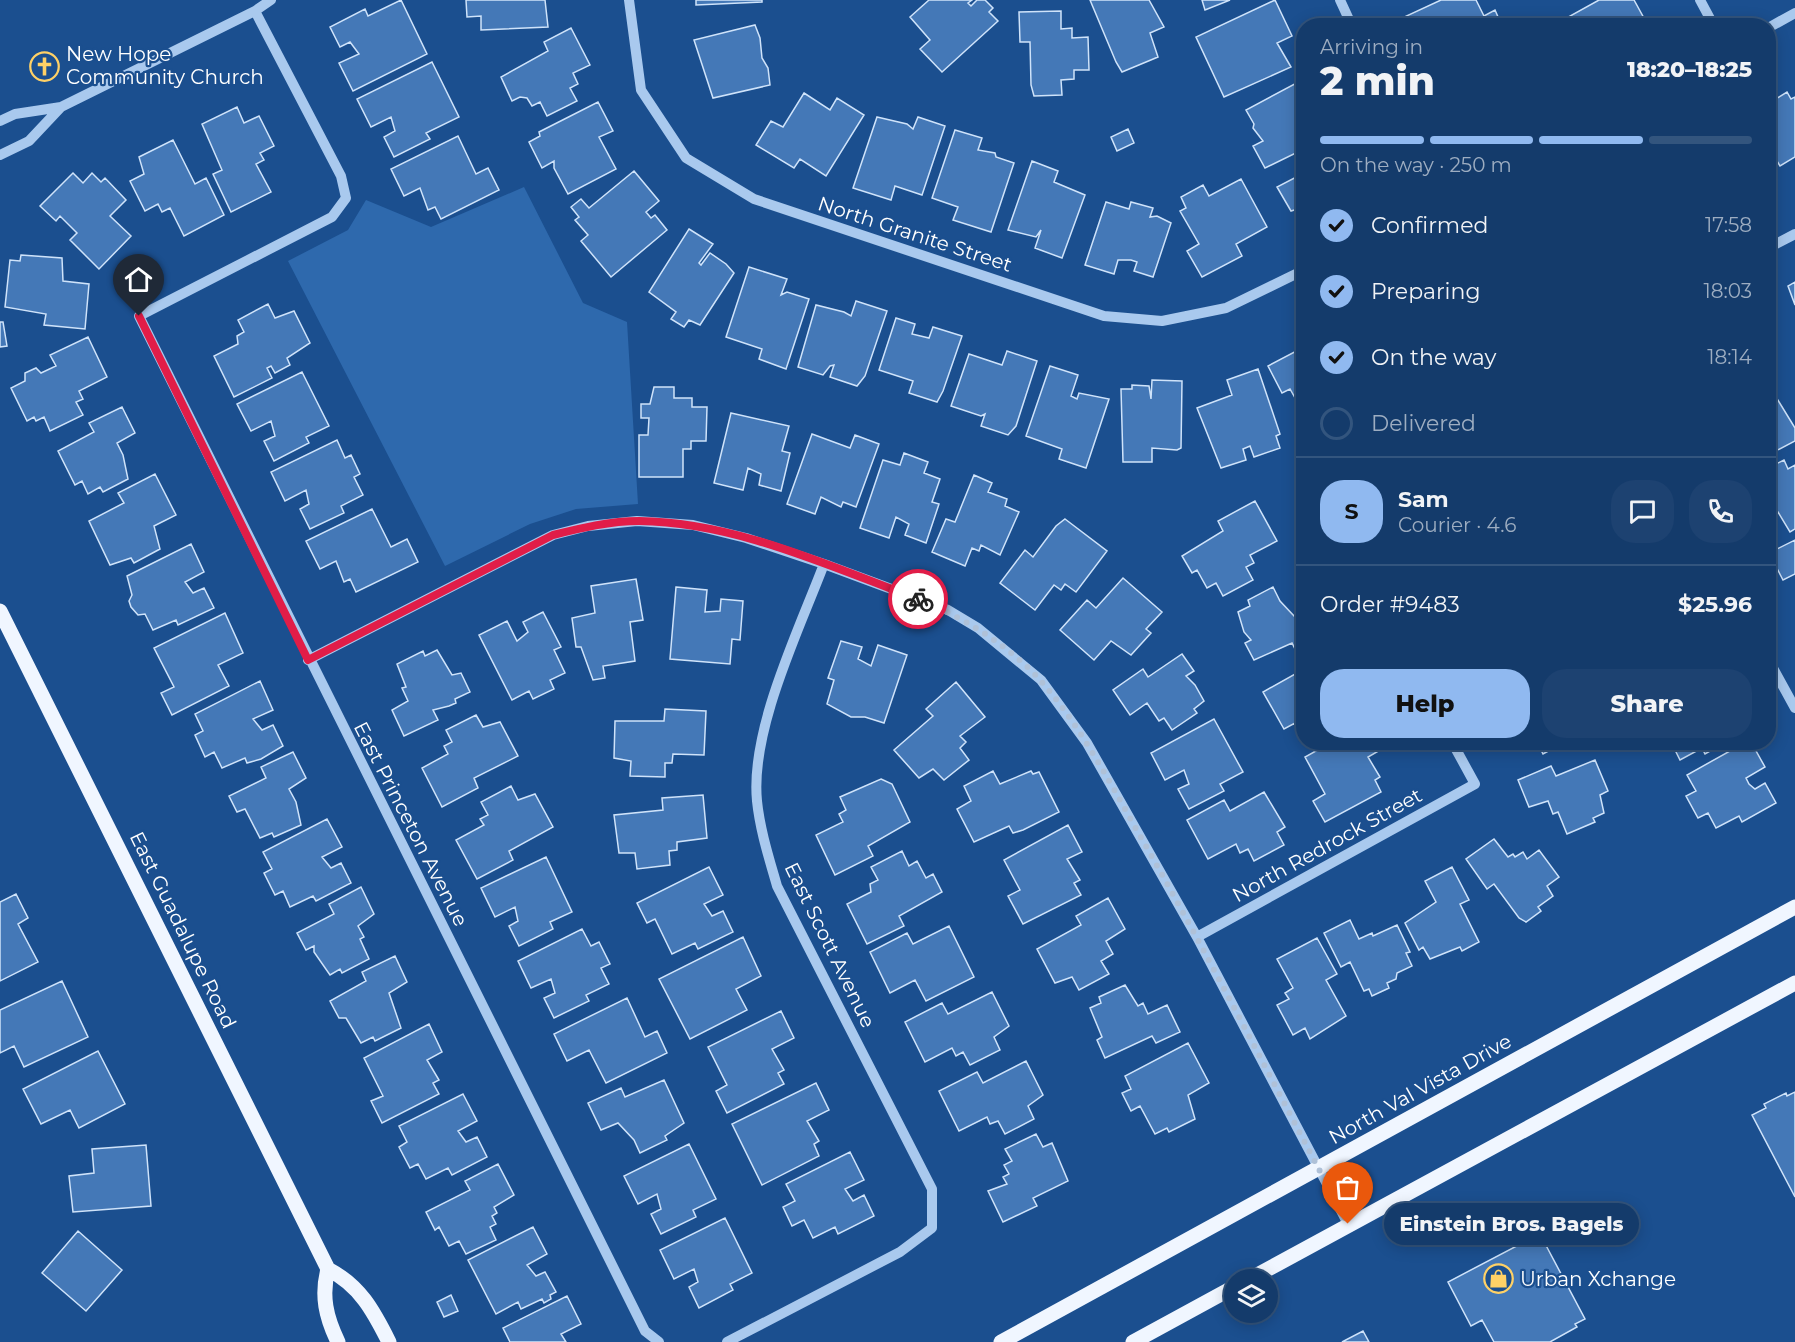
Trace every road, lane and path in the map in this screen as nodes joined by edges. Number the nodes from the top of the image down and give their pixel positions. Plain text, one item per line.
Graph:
1 (271, 0) edge
2 (629, 0) edge
3 (1340, 0) edge
4 (1700, 0) edge
5 (255, 11) junction
6 (1795, 13) edge
7 (1348, 18) edge
8 (1710, 18) edge
9 (1776, 24) edge
10 (62, 107) junction
11 (0, 121) edge
12 (0, 155) edge
13 (1795, 234) edge
14 (1776, 244) edge
15 (1296, 274) edge
16 (824, 564) junction
17 (0, 611) edge
18 (308, 660) junction
19 (1776, 673) edge
20 (1795, 708) edge
21 (1456, 750) edge
22 (1795, 907) edge
23 (1197, 937) junction
24 (1795, 982) edge
25 (1318, 1169) junction
26 (1348, 1224) junction
27 (328, 1269) junction
28 (1268, 1269) edge
29 (1224, 1292) edge
30 (338, 1342) edge
31 (389, 1342) edge
32 (659, 1342) edge
33 (727, 1342) edge
34 (1001, 1342) edge
35 (1133, 1342) edge

1 - 5 street
2 - 15 street, North Granite Street
3 - 7 street
4 - 8 street
5 - 10 street
5 - 18 street, East Princeton Avenue
6 - 9 street
10 - 11 street
10 - 12 street
13 - 14 street
16 - 18 street
16 - 23 street
16 - 33 street, East Scott Avenue
17 - 27 main road, East Guadalupe Road
18 - 32 street, East Princeton Avenue
19 - 20 street
21 - 23 street, North Redrock Street
22 - 25 main road, North Val Vista Drive
23 - 25 street
24 - 26 main road
25 - 26 street
25 - 34 main road, North Val Vista Drive
26 - 28 main road
27 - 30 main road
27 - 31 main road
29 - 35 main road

